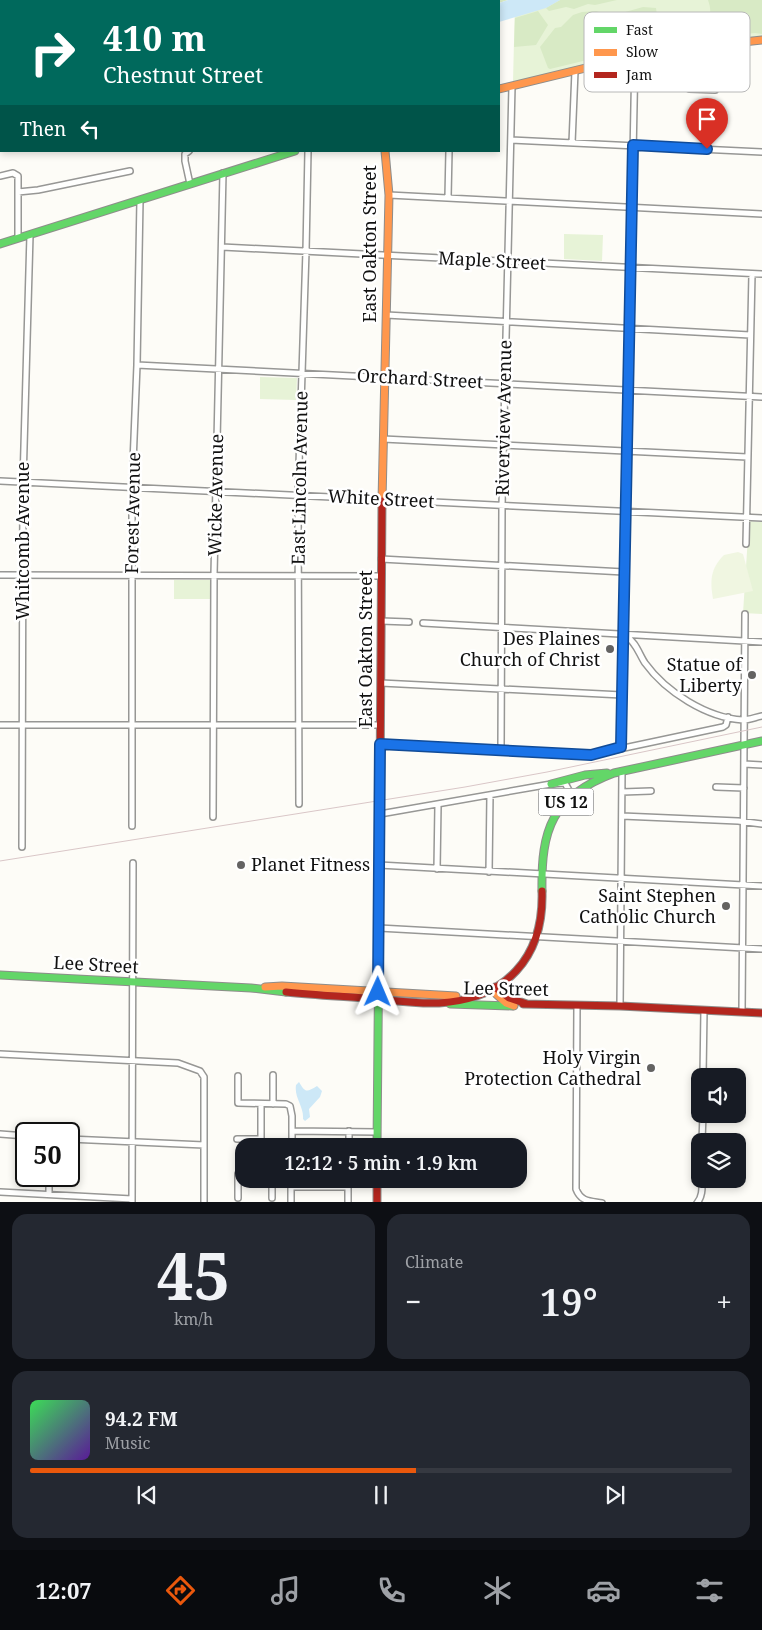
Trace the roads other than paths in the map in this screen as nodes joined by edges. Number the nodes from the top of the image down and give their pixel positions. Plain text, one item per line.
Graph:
1 (584, 68) edge
2 (575, 70) junction
3 (512, 86) junction
4 (500, 89) edge
5 (634, 92) edge
6 (511, 140) junction
7 (572, 143) junction
8 (633, 145) junction
9 (188, 152) edge
10 (308, 152) edge
11 (384, 152) edge
12 (449, 152) edge
13 (762, 152) edge
14 (283, 153) edge
15 (130, 171) dead end
16 (223, 173) junction
17 (0, 176) edge
18 (190, 184) junction
19 (18, 192) junction
20 (389, 195) junction
21 (448, 197) junction
22 (140, 200) junction
23 (509, 201) junction
24 (632, 208) junction
25 (762, 214) edge
26 (30, 235) junction
27 (18, 238) junction
28 (0, 244) edge
29 (222, 247) junction
30 (306, 251) junction
31 (387, 255) junction
32 (508, 261) junction
33 (631, 268) junction
34 (752, 274) junction
35 (762, 274) edge
36 (386, 315) junction
37 (506, 322) junction
38 (629, 328) junction
39 (750, 335) junction
40 (137, 365) junction
41 (219, 370) junction
42 (302, 373) junction
43 (384, 377) junction
44 (505, 383) junction
45 (628, 390) junction
46 (749, 396) junction
47 (762, 397) edge
48 (383, 439) junction
49 (503, 444) junction
50 (627, 450) junction
51 (747, 457) junction
52 (0, 481) edge
53 (23, 482) junction
54 (132, 487) junction
55 (216, 491) junction
56 (298, 495) junction
57 (382, 499) junction
58 (502, 506) junction
59 (625, 512) junction
60 (747, 518) junction
61 (762, 518) edge
62 (746, 544) dead end
63 (381, 559) junction
64 (502, 565) junction
65 (624, 572) junction
66 (0, 575) edge
67 (23, 575) junction
68 (132, 575) junction
69 (214, 575) junction
70 (298, 575) junction
71 (381, 576) junction
72 (745, 614) dead end
73 (381, 621) junction
74 (409, 622) dead end
75 (423, 623) dead end
76 (501, 628) junction
77 (623, 635) junction
78 (745, 641) junction
79 (762, 642) edge
80 (381, 683) junction
81 (501, 689) junction
82 (622, 696) junction
83 (728, 716) junction
84 (762, 716) edge
85 (744, 720) junction
86 (0, 725) edge
87 (22, 725) junction
88 (132, 725) junction
89 (214, 725) junction
90 (298, 725) junction
91 (380, 725) junction
92 (762, 741) edge
93 (380, 744) junction
94 (744, 745) junction
95 (621, 747) junction
96 (501, 750) junction
97 (744, 764) junction
98 (762, 765) edge
99 (618, 772) junction
100 (551, 784) junction
101 (716, 787) dead end
102 (744, 788) junction
103 (651, 791) dead end
104 (622, 792) junction
105 (490, 795) junction
106 (572, 796) junction
107 (298, 804) dead end
108 (438, 805) junction
109 (380, 814) junction
110 (622, 816) junction
111 (213, 817) dead end
112 (743, 822) junction
113 (762, 824) edge
114 (132, 826) dead end
115 (22, 847) dead end
116 (133, 862) dead end
117 (379, 865) junction
118 (437, 869) junction
119 (489, 872) junction
120 (542, 874) junction
121 (621, 878) junction
122 (743, 884) junction
123 (762, 886) edge
124 (379, 928) junction
125 (537, 937) junction
126 (621, 942) junction
127 (742, 947) junction
128 (762, 949) edge
129 (0, 974) edge
130 (132, 982) junction
131 (495, 987) junction
132 (378, 995) junction
133 (471, 997) junction
134 (436, 1004) junction
135 (527, 1004) junction
136 (577, 1005) junction
137 (514, 1006) junction
138 (620, 1006) junction
139 (704, 1010) junction
140 (742, 1012) junction
141 (762, 1013) edge
142 (0, 1054) edge
143 (132, 1061) junction
144 (703, 1068) edge
145 (273, 1075) dead end
146 (238, 1076) dead end
147 (261, 1104) junction
148 (273, 1104) junction
149 (292, 1130) junction
150 (349, 1131) junction
151 (377, 1132) junction
152 (0, 1134) edge
153 (15, 1135) edge
154 (261, 1138) edge
155 (292, 1138) edge
156 (349, 1138) edge
157 (377, 1138) edge
158 (80, 1140) edge
159 (132, 1142) junction
160 (204, 1145) junction
161 (49, 1187) edge
162 (239, 1188) edge
163 (272, 1188) edge
164 (291, 1188) edge
165 (348, 1188) edge
166 (377, 1188) edge
167 (702, 1188) edge
168 (0, 1192) edge
169 (49, 1194) junction
170 (238, 1198) dead end
171 (272, 1198) dead end
172 (132, 1201) edge
173 (204, 1202) edge
174 (290, 1202) edge
175 (348, 1202) edge
176 (377, 1202) edge
177 (602, 1202) edge
178 (698, 1202) edge

1 - 2 main road
2 - 3 main road
2 - 7 street
3 - 4 main road
3 - 6 street, Riverview Avenue
5 - 8 street
6 - 7 street
6 - 23 street, Riverview Avenue
7 - 8 street
8 - 13 street
8 - 24 street
9 - 18 street
10 - 30 street, East Lincoln Avenue
11 - 20 main road, East Oakton Street
12 - 21 street
14 - 16 main road
15 - 19 street
16 - 18 main road
16 - 29 street, Wicke Avenue
17 - 19 street
18 - 22 main road
19 - 27 street
20 - 21 street
20 - 31 main road, East Oakton Street
21 - 23 street
22 - 26 main road
22 - 40 street, Forest Avenue
23 - 24 street
23 - 32 street, Riverview Avenue
24 - 25 street
24 - 33 street
26 - 27 main road
26 - 53 street, Whitcomb Avenue
27 - 28 main road
29 - 30 street, Maple Street
29 - 41 street, Wicke Avenue
30 - 31 street, Maple Street
30 - 42 street, East Lincoln Avenue
31 - 32 street, Maple Street
31 - 36 main road, East Oakton Street
32 - 33 street, Maple Street
32 - 37 street, Riverview Avenue
33 - 34 street, Maple Street
33 - 38 street
34 - 35 street, Maple Street
34 - 39 street
36 - 37 street
36 - 43 main road, East Oakton Street
37 - 38 street
37 - 44 street, Riverview Avenue
38 - 39 street
38 - 45 street
39 - 46 street
40 - 41 street, Orchard Street
40 - 54 street, Forest Avenue
41 - 42 street, Orchard Street
41 - 55 street, Wicke Avenue
42 - 43 street, Orchard Street
42 - 56 street, East Lincoln Avenue
43 - 44 street, Orchard Street
43 - 48 main road, East Oakton Street
44 - 45 street, Orchard Street
44 - 49 street, Riverview Avenue
45 - 46 street, Orchard Street
45 - 50 street
46 - 47 street, Orchard Street
46 - 51 street
48 - 49 street
48 - 57 main road, East Oakton Street
49 - 50 street
49 - 58 street, Riverview Avenue
50 - 51 street
50 - 59 street
51 - 60 street
52 - 53 street, White Street
53 - 54 street, White Street
53 - 67 street, Whitcomb Avenue
54 - 55 street, White Street
54 - 68 street, Forest Avenue
55 - 56 street, White Street
55 - 69 street, Wicke Avenue
56 - 57 street, White Street
56 - 70 street, East Lincoln Avenue
57 - 58 street, White Street
57 - 63 main road, East Oakton Street
58 - 59 street, White Street
58 - 64 street, Riverview Avenue
59 - 60 street, White Street
59 - 65 street
60 - 61 street, White Street
60 - 62 street
63 - 64 street
63 - 71 main road, East Oakton Street
64 - 65 street
64 - 76 street, Riverview Avenue
65 - 77 street
66 - 67 street
67 - 68 street
67 - 87 street, Whitcomb Avenue
68 - 69 street
68 - 88 street, Forest Avenue
69 - 70 street
69 - 89 street, Wicke Avenue
70 - 71 street
70 - 90 street, East Lincoln Avenue
71 - 73 main road, East Oakton Street
72 - 78 street
73 - 74 street
73 - 80 main road, East Oakton Street
75 - 76 street
76 - 77 street
76 - 81 street, Riverview Avenue
77 - 78 street
77 - 82 street
77 - 83 street
78 - 79 street
78 - 85 street
80 - 81 street
80 - 91 main road, East Oakton Street
81 - 82 street
81 - 96 street, Riverview Avenue
82 - 95 street
83 - 85 street
83 - 95 street
84 - 85 street
85 - 94 street
86 - 87 street
87 - 88 street
87 - 115 street, Whitcomb Avenue
88 - 89 street
88 - 114 street, Forest Avenue
89 - 90 street
89 - 111 street, Wicke Avenue
90 - 91 street
90 - 107 street, East Lincoln Avenue
91 - 93 main road, East Oakton Street
92 - 94 main road, US 12
93 - 96 street
93 - 109 main road, East Oakton Street
94 - 97 street
94 - 99 main road, US 12
95 - 96 street
97 - 98 street
97 - 102 street
99 - 100 main road
99 - 104 street
99 - 106 main road, US 12
100 - 105 street
100 - 106 street
101 - 102 street
102 - 112 street
103 - 104 street
104 - 110 street
105 - 108 street
105 - 119 street
106 - 120 main road, US 12
108 - 109 street
108 - 118 street
109 - 117 main road, East Oakton Street
110 - 112 street
110 - 121 street
112 - 113 street
112 - 122 street
116 - 130 street
117 - 118 street
117 - 124 main road, East Oakton Street
118 - 119 street
119 - 120 street
120 - 121 street
120 - 125 main road, US 12
121 - 122 street
121 - 126 street
122 - 123 street
122 - 127 street
124 - 125 street
124 - 132 main road, East Oakton Street
125 - 126 street
125 - 131 main road, US 12
126 - 127 street
126 - 138 street
127 - 128 street
127 - 140 street
129 - 130 main road, Lee Street / US 12
130 - 132 main road, Lee Street / US 12
130 - 143 street
131 - 133 main road, US 12
131 - 135 main road
131 - 137 main road
132 - 133 main road, Lee Street / US 12
132 - 134 main road, Lee Street / US 12
132 - 151 main road, East Oakton Street
133 - 134 main road, US 12
134 - 137 main road, Lee Street
135 - 136 main road, Lee Street
135 - 137 main road, Lee Street
136 - 138 main road, Lee Street
136 - 177 street
138 - 139 main road, Lee Street
139 - 140 main road, Lee Street
139 - 144 street
140 - 141 main road, Lee Street
142 - 143 street
143 - 159 street
143 - 160 street
145 - 148 street
146 - 147 street
147 - 148 street
147 - 154 street
148 - 149 street
149 - 150 street
149 - 155 street
150 - 151 street
150 - 156 street
151 - 157 main road, East Oakton Street
152 - 153 street
158 - 159 street
159 - 160 street
159 - 172 street
160 - 173 street
161 - 169 street
162 - 170 street
163 - 171 street
164 - 174 street
165 - 175 street
166 - 176 main road
167 - 178 street
168 - 169 street
169 - 172 street

